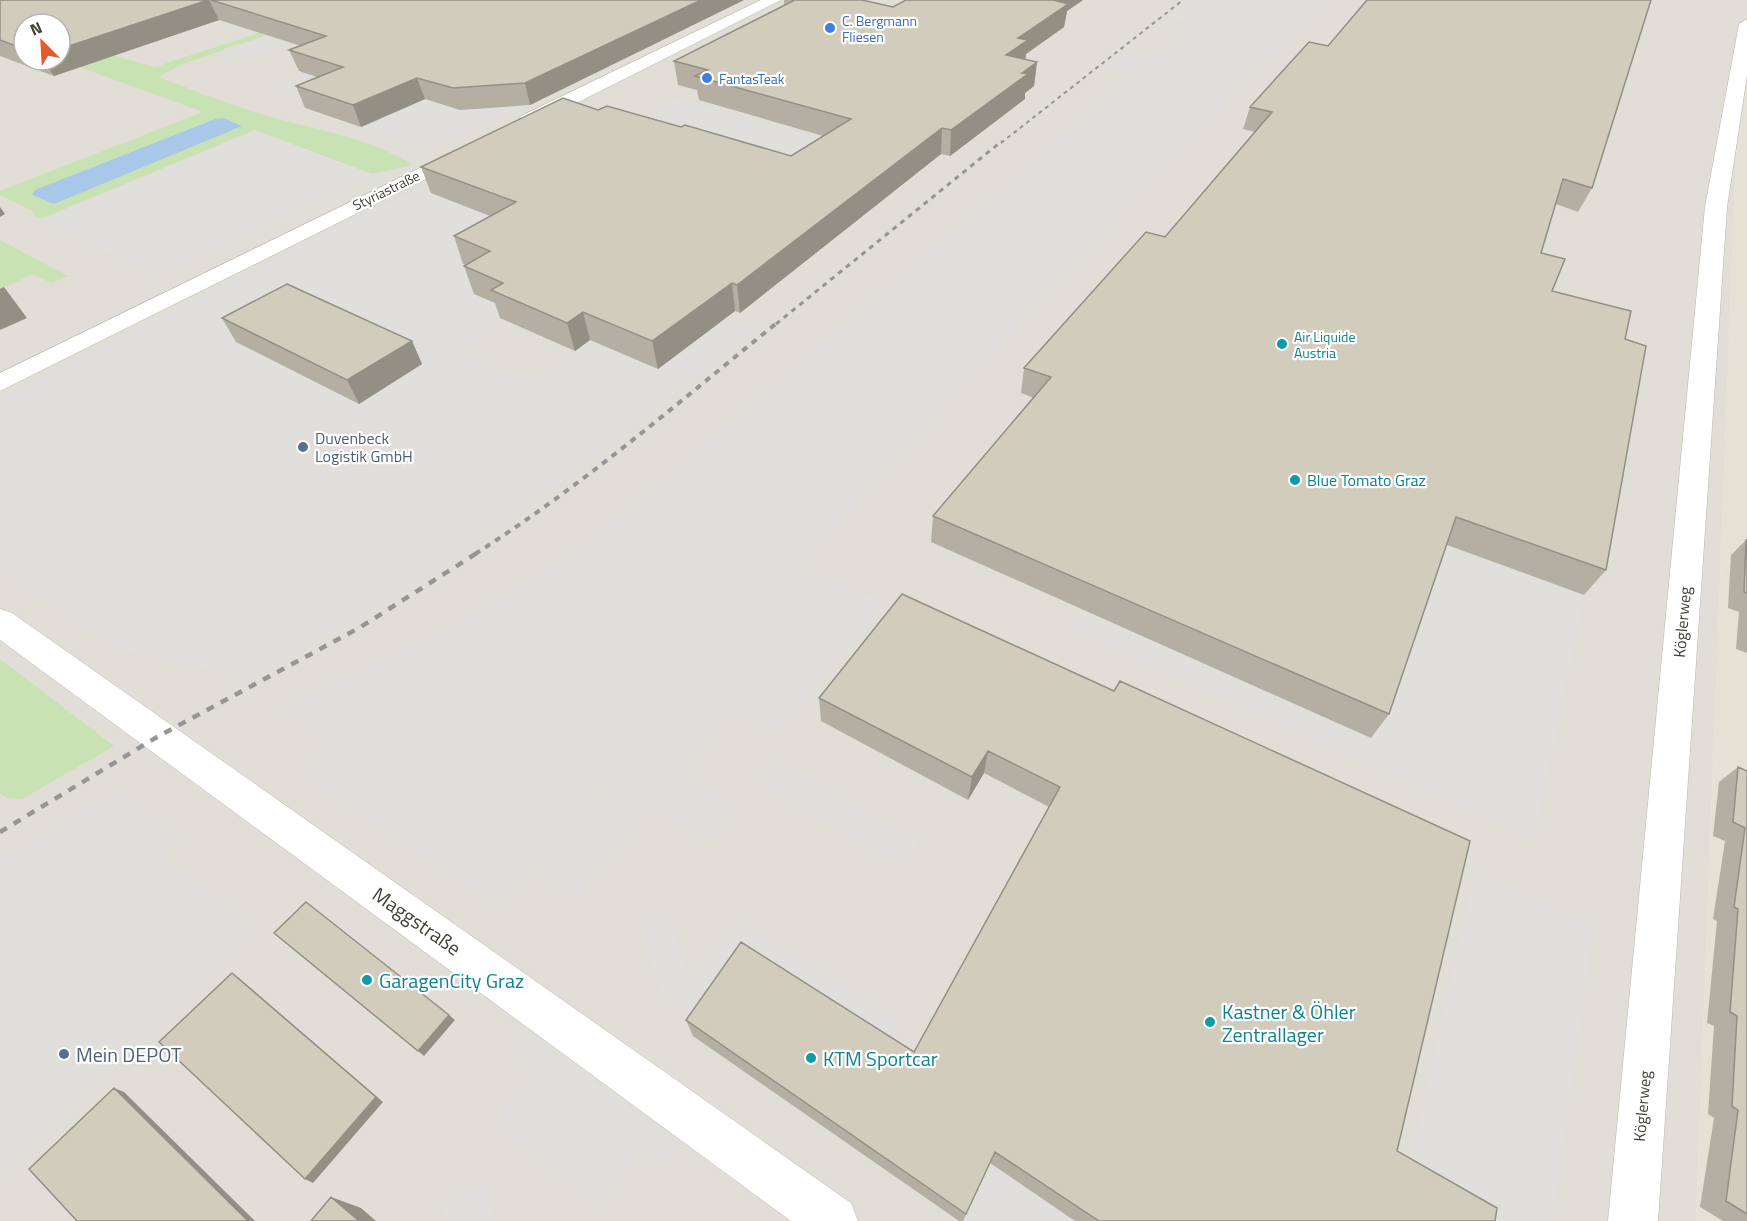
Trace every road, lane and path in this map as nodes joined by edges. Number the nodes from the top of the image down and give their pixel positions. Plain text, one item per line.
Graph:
1 (773, 0) edge
2 (1747, 24) edge
3 (510, 129) edge
4 (480, 145) edge
5 (0, 383) edge
6 (0, 622) edge
7 (833, 1221) edge
8 (1633, 1221) edge

1 - 3 street
2 - 8 street, Köglerweg
4 - 5 street, Styriastraße
6 - 7 street, Maggstraße

